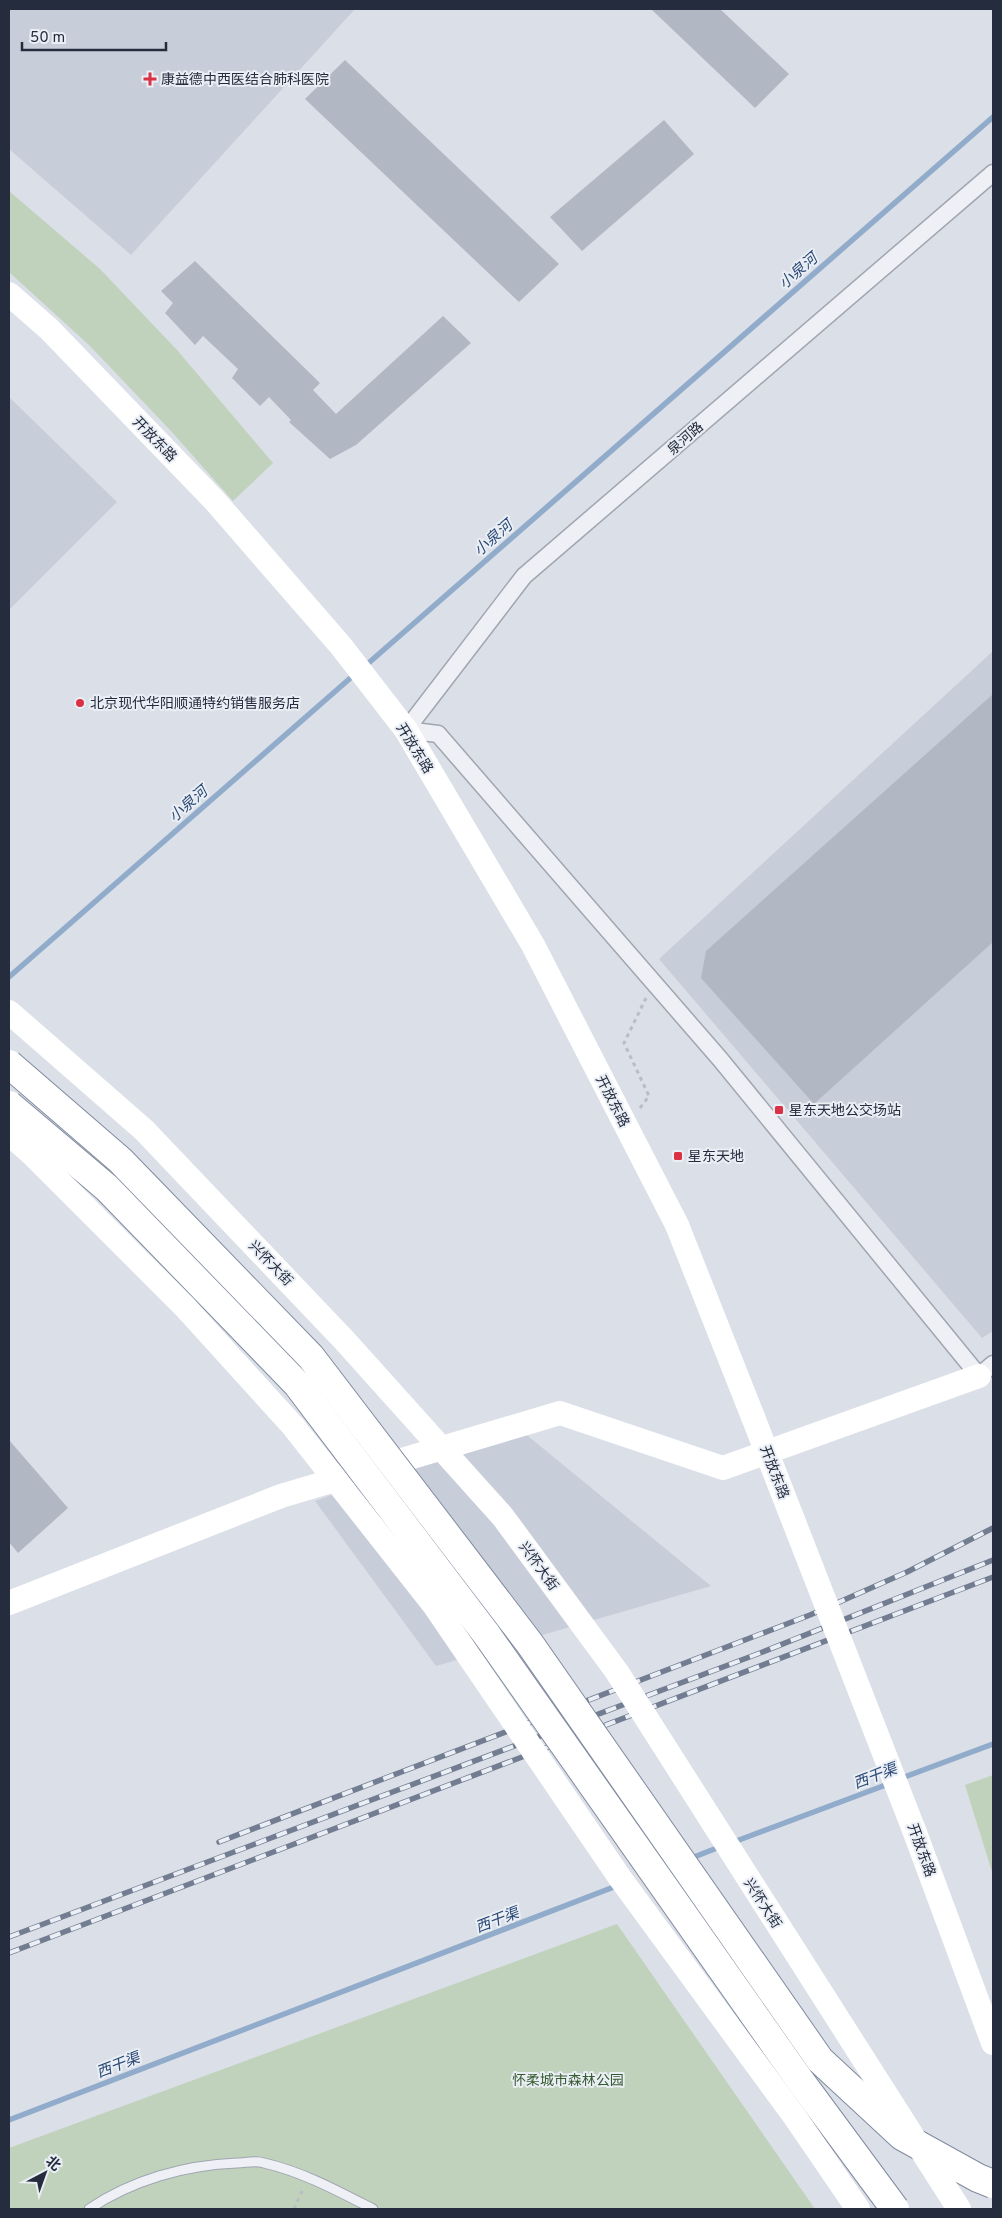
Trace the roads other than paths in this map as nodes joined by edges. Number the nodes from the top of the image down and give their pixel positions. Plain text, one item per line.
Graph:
1 (993, 173) edge
2 (9, 294) edge
3 (406, 730) junction
4 (9, 1012) edge
5 (9, 1064) edge
6 (9, 1105) edge
7 (9, 1134) edge
8 (986, 1370) edge
9 (9, 1603) edge
10 (993, 2043) edge
11 (993, 2184) edge
12 (89, 2209) edge
13 (373, 2209) edge
14 (858, 2209) edge
15 (895, 2209) edge
16 (959, 2209) edge

1 - 3 street, 泉河路
2 - 3 street, 开放东路
3 - 8 street
3 - 10 street, 开放东路, bridge
4 - 16 street, 兴怀大街, bridge
5 - 11 highway, bridge
6 - 15 highway, bridge
7 - 14 street, bridge
8 - 9 street
12 - 13 lane

